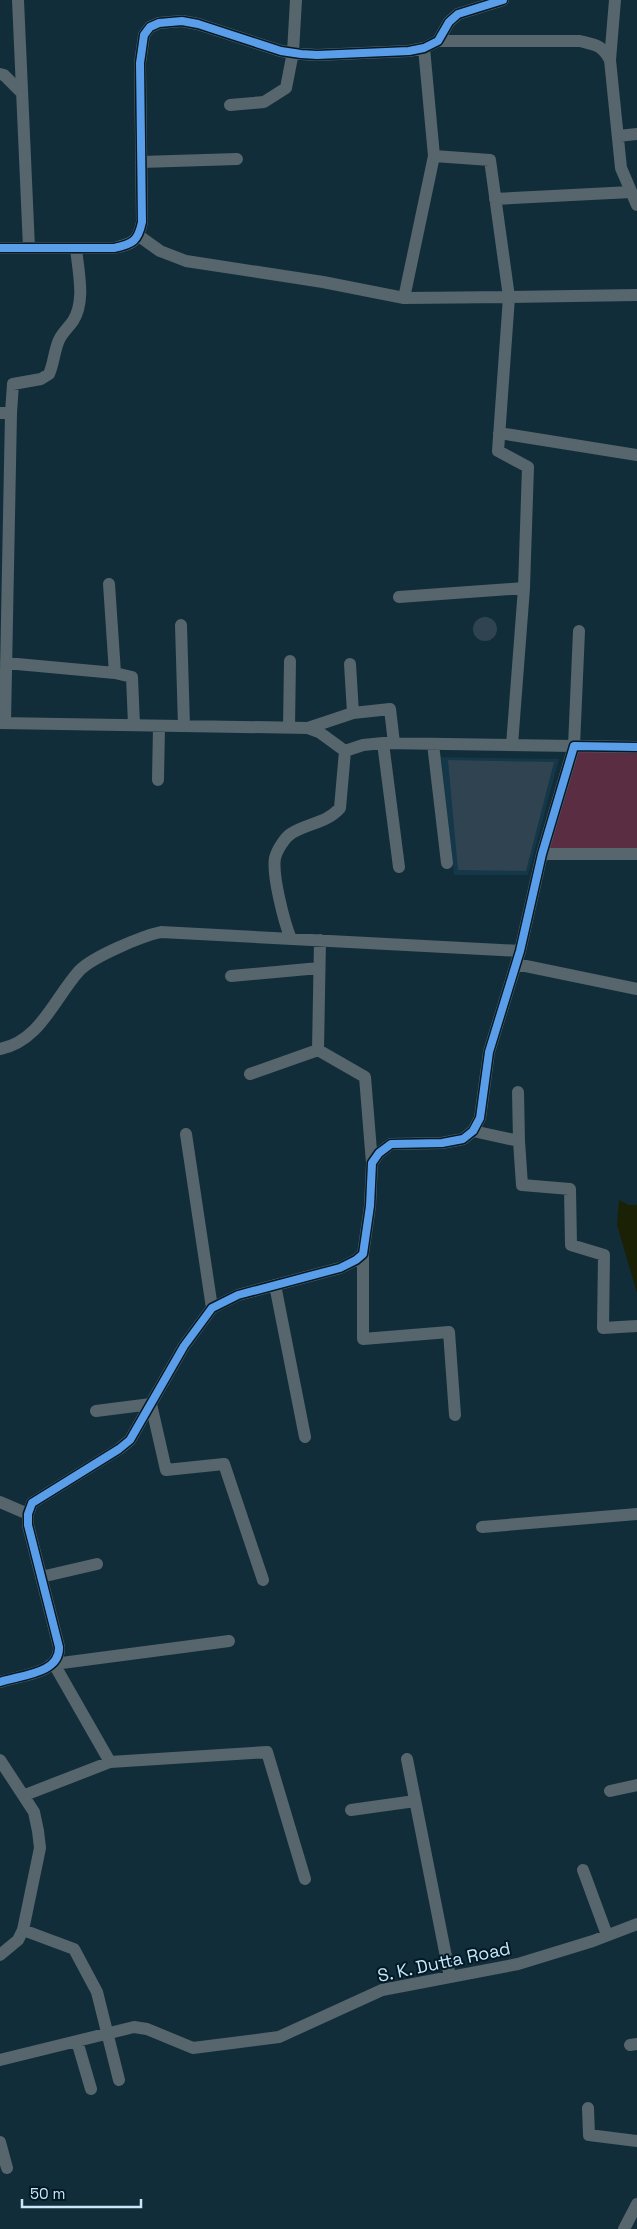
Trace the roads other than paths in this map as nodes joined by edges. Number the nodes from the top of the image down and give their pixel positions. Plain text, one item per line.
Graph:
1 (18, 0) edge
2 (296, 0) edge
3 (503, 0) edge
4 (615, 0) edge
5 (438, 41) junction
6 (424, 48) junction
7 (293, 52) junction
8 (610, 60) junction
9 (0, 74) edge
10 (22, 93) junction
11 (230, 105) dead end
12 (637, 134) edge
13 (618, 136) junction
14 (434, 156) junction
15 (237, 159) dead end
16 (141, 162) junction
17 (631, 192) junction
18 (495, 199) junction
19 (637, 205) edge
20 (139, 236) junction
21 (0, 248) edge
22 (29, 248) junction
23 (76, 248) junction
24 (637, 295) edge
25 (509, 296) junction
26 (404, 298) junction
27 (6, 413) edge
28 (499, 433) junction
29 (637, 455) edge
30 (109, 584) dead end
31 (524, 588) junction
32 (399, 597) dead end
33 (182, 625) dead end
34 (579, 631) dead end
35 (290, 661) dead end
36 (6, 662) junction
37 (350, 664) dead end
38 (115, 673) junction
39 (353, 714) junction
40 (2, 723) edge
41 (134, 726) junction
42 (159, 726) junction
43 (184, 726) junction
44 (289, 728) junction
45 (308, 728) junction
46 (388, 743) junction
47 (433, 744) junction
48 (512, 745) junction
49 (574, 746) junction
50 (637, 747) edge
51 (345, 751) junction
52 (158, 780) dead end
53 (542, 854) junction
54 (637, 854) edge
55 (447, 864) dead end
56 (400, 867) dead end
57 (291, 939) junction
58 (320, 940) junction
59 (520, 951) junction
60 (516, 964) junction
61 (320, 968) junction
62 (231, 976) dead end
63 (637, 989) edge
64 (0, 1050) edge
65 (318, 1050) junction
66 (250, 1074) dead end
67 (518, 1092) dead end
68 (473, 1131) junction
69 (186, 1134) dead end
70 (519, 1141) junction
71 (372, 1163) junction
72 (363, 1254) junction
73 (275, 1285) junction
74 (212, 1308) junction
75 (637, 1326) edge
76 (150, 1404) junction
77 (96, 1410) dead end
78 (455, 1415) dead end
79 (305, 1437) dead end
80 (0, 1502) edge
81 (28, 1514) junction
82 (637, 1514) edge
83 (482, 1526) dead end
84 (97, 1564) dead end
85 (41, 1577) junction
86 (263, 1580) dead end
87 (229, 1641) dead end
88 (54, 1664) junction
89 (0, 1682) edge
90 (407, 1759) dead end
91 (0, 1760) edge
92 (110, 1762) junction
93 (637, 1785) edge
94 (610, 1790) dead end
95 (25, 1795) junction
96 (415, 1801) junction
97 (351, 1810) dead end
98 (583, 1870) dead end
99 (305, 1880) dead end
100 (637, 1924) edge
101 (23, 1930) junction
102 (607, 1935) junction
103 (0, 1955) edge
104 (450, 1977) junction
105 (107, 2033) junction
106 (77, 2041) junction
107 (0, 2060) edge
108 (119, 2080) dead end
109 (91, 2089) dead end
110 (588, 2108) dead end
111 (637, 2141) edge
112 (0, 2142) edge
113 (7, 2168) dead end
114 (637, 2204) edge
115 (624, 2229) edge

1 - 10 street
2 - 7 street
3 - 5 street
4 - 8 street
5 - 6 street
5 - 8 street
6 - 7 street
6 - 14 street
7 - 11 street
7 - 16 street
8 - 13 street
9 - 10 street
10 - 22 street
12 - 13 street
13 - 17 street
14 - 18 street
14 - 26 street
15 - 16 street
16 - 20 street
17 - 18 street
17 - 19 street
18 - 25 street
20 - 23 street
20 - 26 street
21 - 22 street
22 - 23 street
23 - 27 street
24 - 25 street
25 - 26 street
25 - 28 street
27 - 36 street
28 - 29 street
28 - 31 street
30 - 38 street
31 - 32 street
31 - 48 street
33 - 43 street
34 - 49 street
35 - 44 street
36 - 38 street
36 - 40 street
37 - 39 street
38 - 41 street
39 - 45 street
39 - 46 street
40 - 41 street
41 - 42 street
42 - 43 street
42 - 52 street
43 - 44 street
44 - 45 street
45 - 51 street
46 - 47 street
46 - 51 street
46 - 56 street
47 - 48 street
47 - 55 street
48 - 49 street
49 - 50 street
49 - 53 street
51 - 57 street
53 - 54 street
53 - 59 street
57 - 58 street
57 - 64 street
58 - 59 street
58 - 61 street
59 - 60 street
60 - 63 street
60 - 68 street
61 - 62 street
61 - 65 street
65 - 66 street
65 - 71 street
67 - 70 street
68 - 70 street
68 - 71 street
69 - 74 street
70 - 75 street
71 - 72 street
72 - 73 street
72 - 78 street
73 - 74 street
73 - 79 street
74 - 76 street
76 - 77 street
76 - 81 street
76 - 86 street
80 - 81 street
81 - 85 street
82 - 83 street
84 - 85 street
85 - 88 street
87 - 88 street
88 - 89 street
88 - 92 street
90 - 96 street
91 - 95 street
92 - 95 street
92 - 99 street
93 - 94 street
95 - 101 street
96 - 97 street
96 - 104 street
98 - 102 street
100 - 102 street, S. K. Dutta Road
101 - 103 street
101 - 105 street
102 - 104 street, S. K. Dutta Road
104 - 105 street, S. K. Dutta Road
105 - 106 street, S. K. Dutta Road
105 - 108 street
106 - 107 street, S. K. Dutta Road
106 - 109 street
110 - 111 street
112 - 113 street
114 - 115 street

